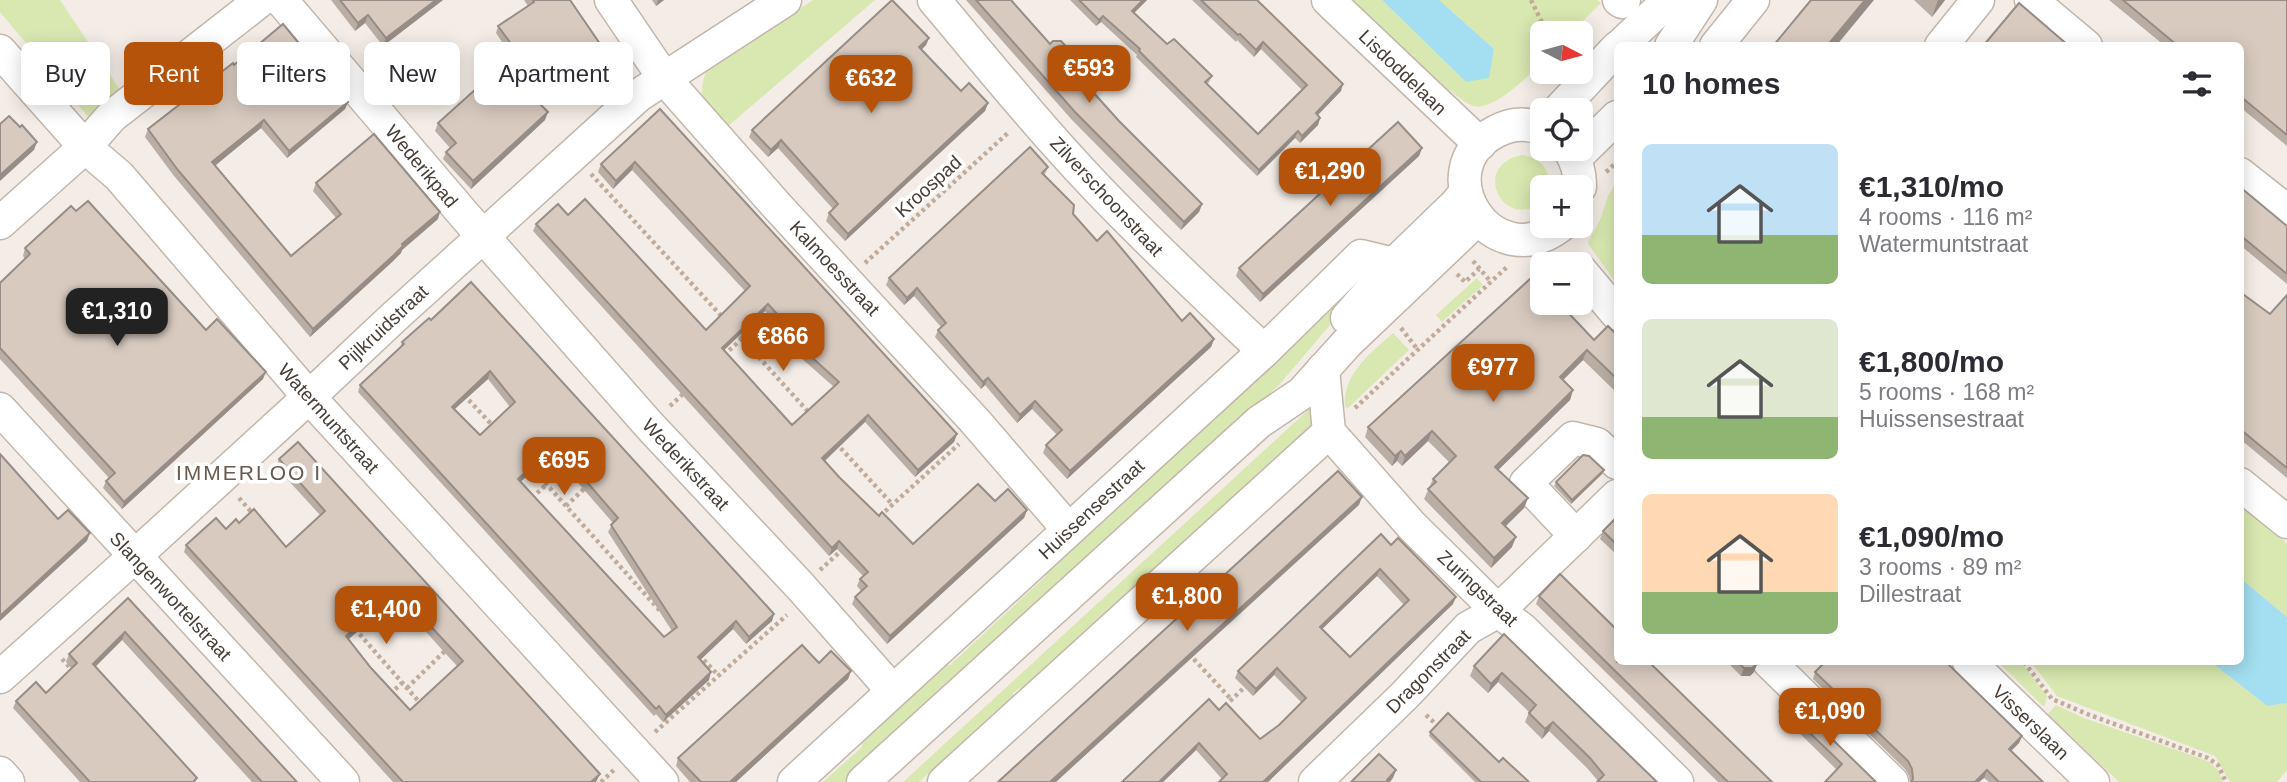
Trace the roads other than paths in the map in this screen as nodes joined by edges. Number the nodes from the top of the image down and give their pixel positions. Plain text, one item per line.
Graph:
1 (261, 0) edge
2 (281, 0) edge
3 (611, 0) edge
4 (785, 0) edge
5 (934, 0) edge
6 (1328, 0) edge
7 (1669, 0) edge
8 (1680, 0) edge
9 (1702, 0) edge
10 (1753, 0) edge
11 (1978, 0) edge
12 (2031, 0) edge
13 (1624, 42) edge
14 (1651, 42) edge
15 (1674, 42) edge
16 (1719, 42) edge
17 (1944, 42) edge
18 (2081, 42) edge
19 (0, 51) edge
20 (1614, 52) edge
21 (664, 78) junction
22 (1614, 82) edge
23 (1568, 98) edge
24 (1593, 104) edge
25 (1614, 120) edge
26 (1530, 124) edge
27 (1480, 144) junction
28 (85, 147) junction
29 (1575, 165) edge
30 (2244, 177) edge
31 (1466, 192) junction
32 (2287, 211) edge
33 (0, 223) edge
34 (1487, 227) junction
35 (482, 236) junction
36 (1535, 238) edge
37 (1394, 264) junction
38 (1593, 285) edge
39 (1614, 310) edge
40 (1264, 351) junction
41 (1323, 369) junction
42 (309, 397) junction
43 (0, 409) edge
44 (1259, 422) junction
45 (1329, 432) junction
46 (1614, 460) edge
47 (2244, 487) edge
48 (1614, 504) edge
49 (2287, 522) edge
50 (1068, 529) junction
51 (1576, 536) junction
52 (135, 556) junction
53 (1498, 611) junction
54 (1772, 665) edge
55 (1972, 665) edge
56 (0, 677) edge
57 (892, 690) junction
58 (0, 773) edge
59 (8, 782) edge
60 (343, 782) edge
61 (662, 782) edge
62 (794, 782) edge
63 (863, 782) edge
64 (944, 782) edge
65 (1315, 782) edge
66 (1677, 782) edge
67 (1892, 782) edge
68 (2092, 782) edge

1 - 28 street
2 - 35 street, Wederikpad
3 - 21 street, Kalmoesstraat
4 - 21 street, Pijlkruidstraat
5 - 40 street, Zilverschoonstraat
6 - 27 street, Lisdoddelaan
7 - 13 street
8 - 14 street
9 - 15 street
10 - 16 street
11 - 17 street
12 - 18 street
19 - 28 street, Watermuntstraat
20 - 23 street
21 - 35 street, Pijlkruidstraat
21 - 50 street, Kalmoesstraat
22 - 24 street
25 - 29 street
26 - 27 street
27 - 31 street
28 - 33 street
28 - 42 street, Watermuntstraat
30 - 32 street
31 - 34 street
31 - 37 street
34 - 36 street
34 - 41 street
35 - 42 street, Pijlkruidstraat
35 - 57 street, Wederikstraat
37 - 40 street, Huissensestraat
37 - 44 street
38 - 39 street
40 - 50 street, Huissensestraat
41 - 44 street
41 - 45 street
42 - 52 street, Pijlkruidstraat
42 - 61 street, Watermuntstraat
43 - 52 street, Slangenwortelstraat
44 - 63 street
45 - 53 street, Zuringstraat
45 - 64 street
46 - 51 street
47 - 49 street
48 - 51 street, Dragonstraat
50 - 57 street, Huissensestraat
51 - 53 street, Dragonstraat
52 - 56 street, Pijlkruidstraat
52 - 60 street, Slangenwortelstraat
53 - 65 street, Dragonstraat
53 - 66 street, Zuringstraat
54 - 67 street
55 - 68 street, Visserslaan
57 - 62 street, Huissensestraat
58 - 59 street

